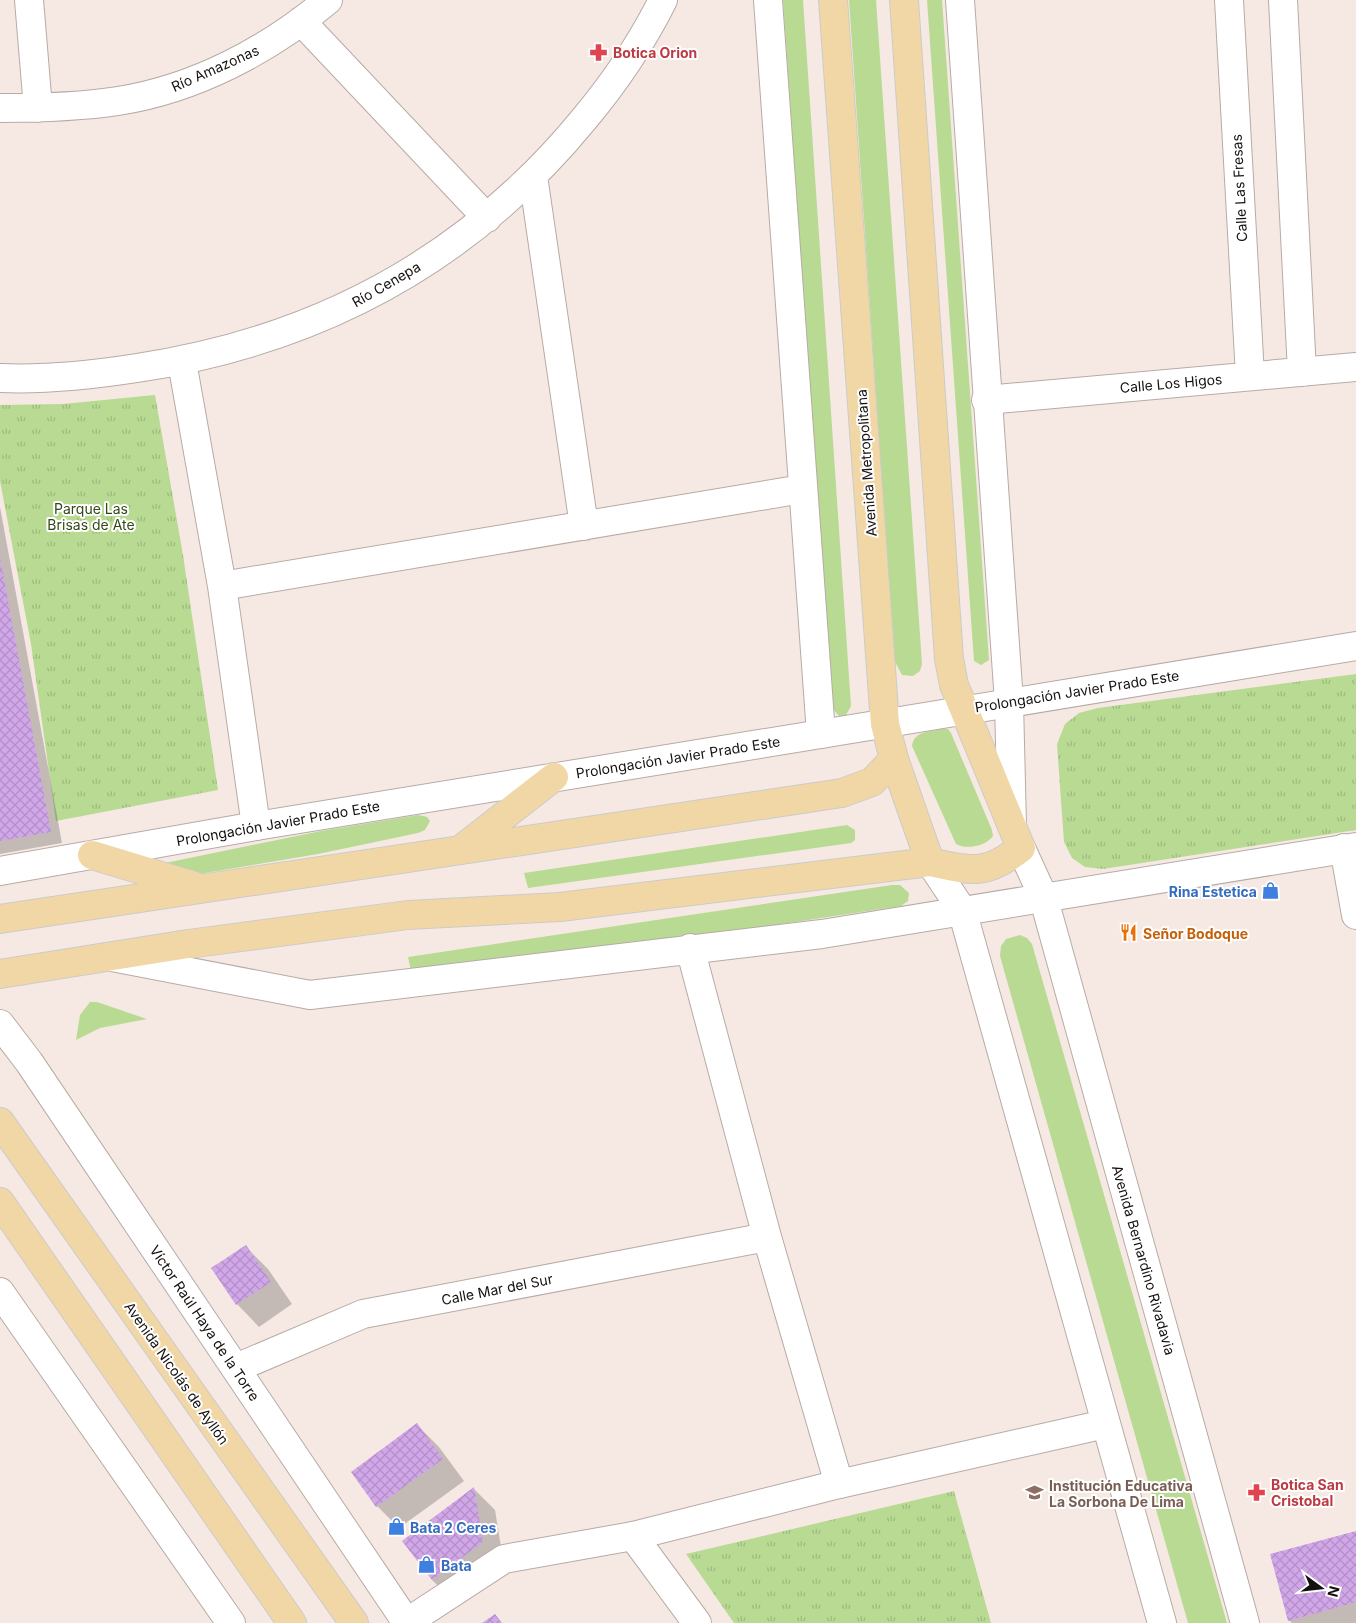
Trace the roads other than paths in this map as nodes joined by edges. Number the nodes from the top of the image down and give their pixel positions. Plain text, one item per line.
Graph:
1 (29, 0) edge
2 (328, 0) edge
3 (663, 0) edge
4 (768, 0) edge
5 (833, 0) edge
6 (904, 0) edge
7 (960, 0) edge
8 (1229, 0) edge
9 (1283, 0) edge
10 (301, 21) junction
11 (0, 108) edge
12 (38, 108) junction
13 (533, 176) junction
14 (487, 218) junction
15 (182, 362) junction
16 (1356, 367) edge
17 (1302, 372) junction
18 (1250, 376) junction
19 (0, 378) edge
20 (986, 400) junction
21 (802, 489) junction
22 (584, 526) junction
23 (222, 586) junction
24 (1356, 646) edge
25 (1009, 702) junction
26 (964, 710) junction
27 (884, 724) junction
28 (821, 734) junction
29 (894, 759) junction
30 (554, 777) junction
31 (256, 826) junction
32 (1017, 837) junction
33 (1350, 847) edge
34 (459, 850) junction
35 (92, 855) junction
36 (930, 862) junction
37 (0, 871) edge
38 (203, 889) junction
39 (1043, 896) junction
40 (962, 910) junction
41 (1356, 915) edge
42 (0, 919) edge
43 (690, 948) junction
44 (108, 956) junction
45 (0, 974) edge
46 (0, 1024) edge
47 (0, 1122) edge
48 (0, 1202) edge
49 (767, 1238) junction
50 (0, 1292) edge
51 (236, 1368) junction
52 (1105, 1424) junction
53 (839, 1484) junction
54 (633, 1536) junction
55 (230, 1623) edge
56 (292, 1623) edge
57 (354, 1623) edge
58 (407, 1623) edge
59 (697, 1623) edge
60 (1162, 1623) edge
61 (1245, 1623) edge

1 - 12 street
2 - 10 street, Río Amazonas
3 - 13 street, Río Cenepa
4 - 21 street
5 - 27 main road, Avenida Metropolitana
6 - 26 main road
7 - 20 street
8 - 18 street, Calle Las Fresas
9 - 17 street
10 - 12 street, Río Amazonas
10 - 14 street
11 - 12 street, Río Amazonas
13 - 14 street, Río Cenepa
13 - 22 street
14 - 15 street, Río Cenepa
15 - 19 street, Río Cenepa
15 - 23 street
16 - 17 street, Calle Los Higos
17 - 18 street, Calle Los Higos
18 - 20 street, Calle Los Higos
20 - 25 street
21 - 22 street
21 - 28 street
22 - 23 street
23 - 31 street
24 - 25 street, Prolongación Javier Prado Este
25 - 26 street, Prolongación Javier Prado Este
25 - 32 street
26 - 27 street, Prolongación Javier Prado Este
26 - 32 main road
27 - 28 street, Prolongación Javier Prado Este
27 - 29 main road, Avenida Metropolitana
28 - 30 street, Prolongación Javier Prado Este
29 - 34 main road
29 - 36 main road, Avenida Metropolitana
30 - 31 street, Prolongación Javier Prado Este
30 - 34 main road
31 - 35 street, Prolongación Javier Prado Este
32 - 36 main road
32 - 39 street
33 - 39 street
33 - 41 street
34 - 38 main road
35 - 37 street, Prolongación Javier Prado Este
35 - 38 main road
36 - 40 street, Avenida Metropolitana
36 - 44 main road
38 - 42 main road
39 - 40 street
39 - 61 street, Avenida Bernardino Rivadavia
40 - 43 street
40 - 52 street
43 - 44 street
43 - 49 street
44 - 45 main road
46 - 51 street, Víctor Raúl Haya de la Torre
47 - 57 main road, Avenida Nicolás de Ayllón
48 - 56 main road
49 - 51 street, Calle Mar del Sur
49 - 53 street
50 - 55 street
51 - 58 street, Víctor Raúl Haya de la Torre
52 - 53 street
52 - 60 street
53 - 54 street
54 - 58 street
54 - 59 street

